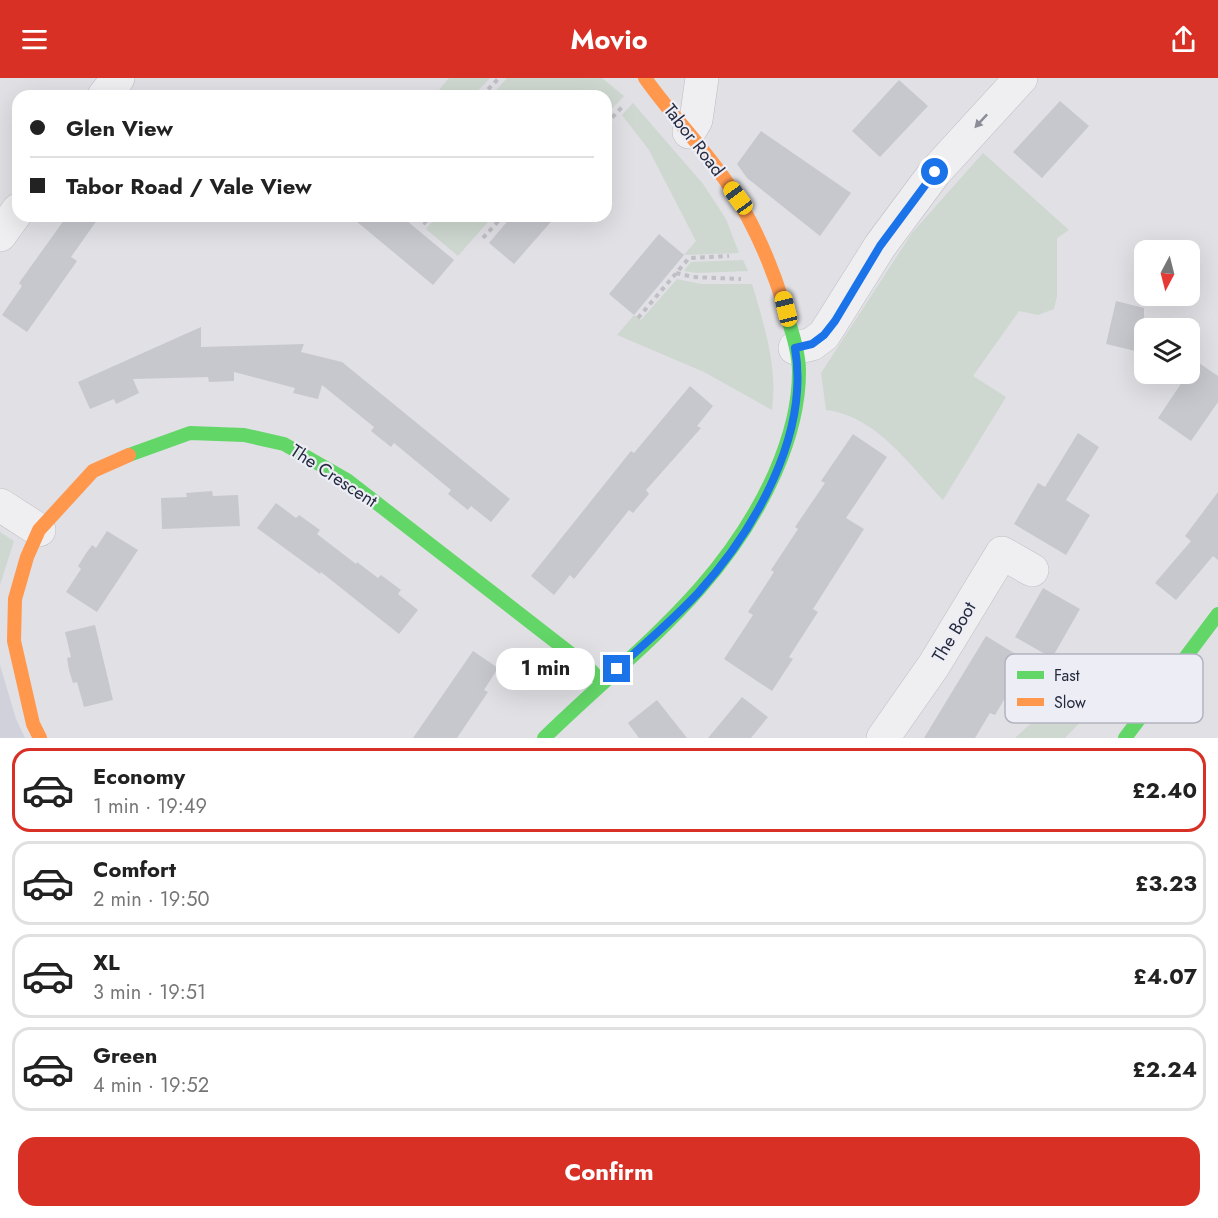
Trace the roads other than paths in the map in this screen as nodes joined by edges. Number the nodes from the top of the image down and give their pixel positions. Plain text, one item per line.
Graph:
1 (118, 78) edge
2 (645, 78) edge
3 (702, 78) edge
4 (1021, 78) edge
5 (109, 90) edge
6 (689, 132) junction
7 (12, 218) edge
8 (0, 234) edge
9 (795, 348) junction
10 (0, 506) edge
11 (39, 530) junction
12 (1032, 570) dead end
13 (1218, 614) edge
14 (1188, 654) edge
15 (602, 682) junction
16 (1136, 723) edge
17 (40, 738) edge
18 (544, 738) edge
19 (884, 738) edge
20 (1125, 738) edge

1 - 5 street
2 - 6 street, Tabor Road
3 - 6 street
4 -> 9 street
6 - 9 street, Tabor Road
7 - 8 street
9 - 15 street, Tabor Road
10 - 11 street
11 - 15 street, The Crescent
11 - 17 street, The Crescent
12 - 19 street, The Boot
13 - 14 street
15 - 18 street, Tabor Road
16 - 20 street

